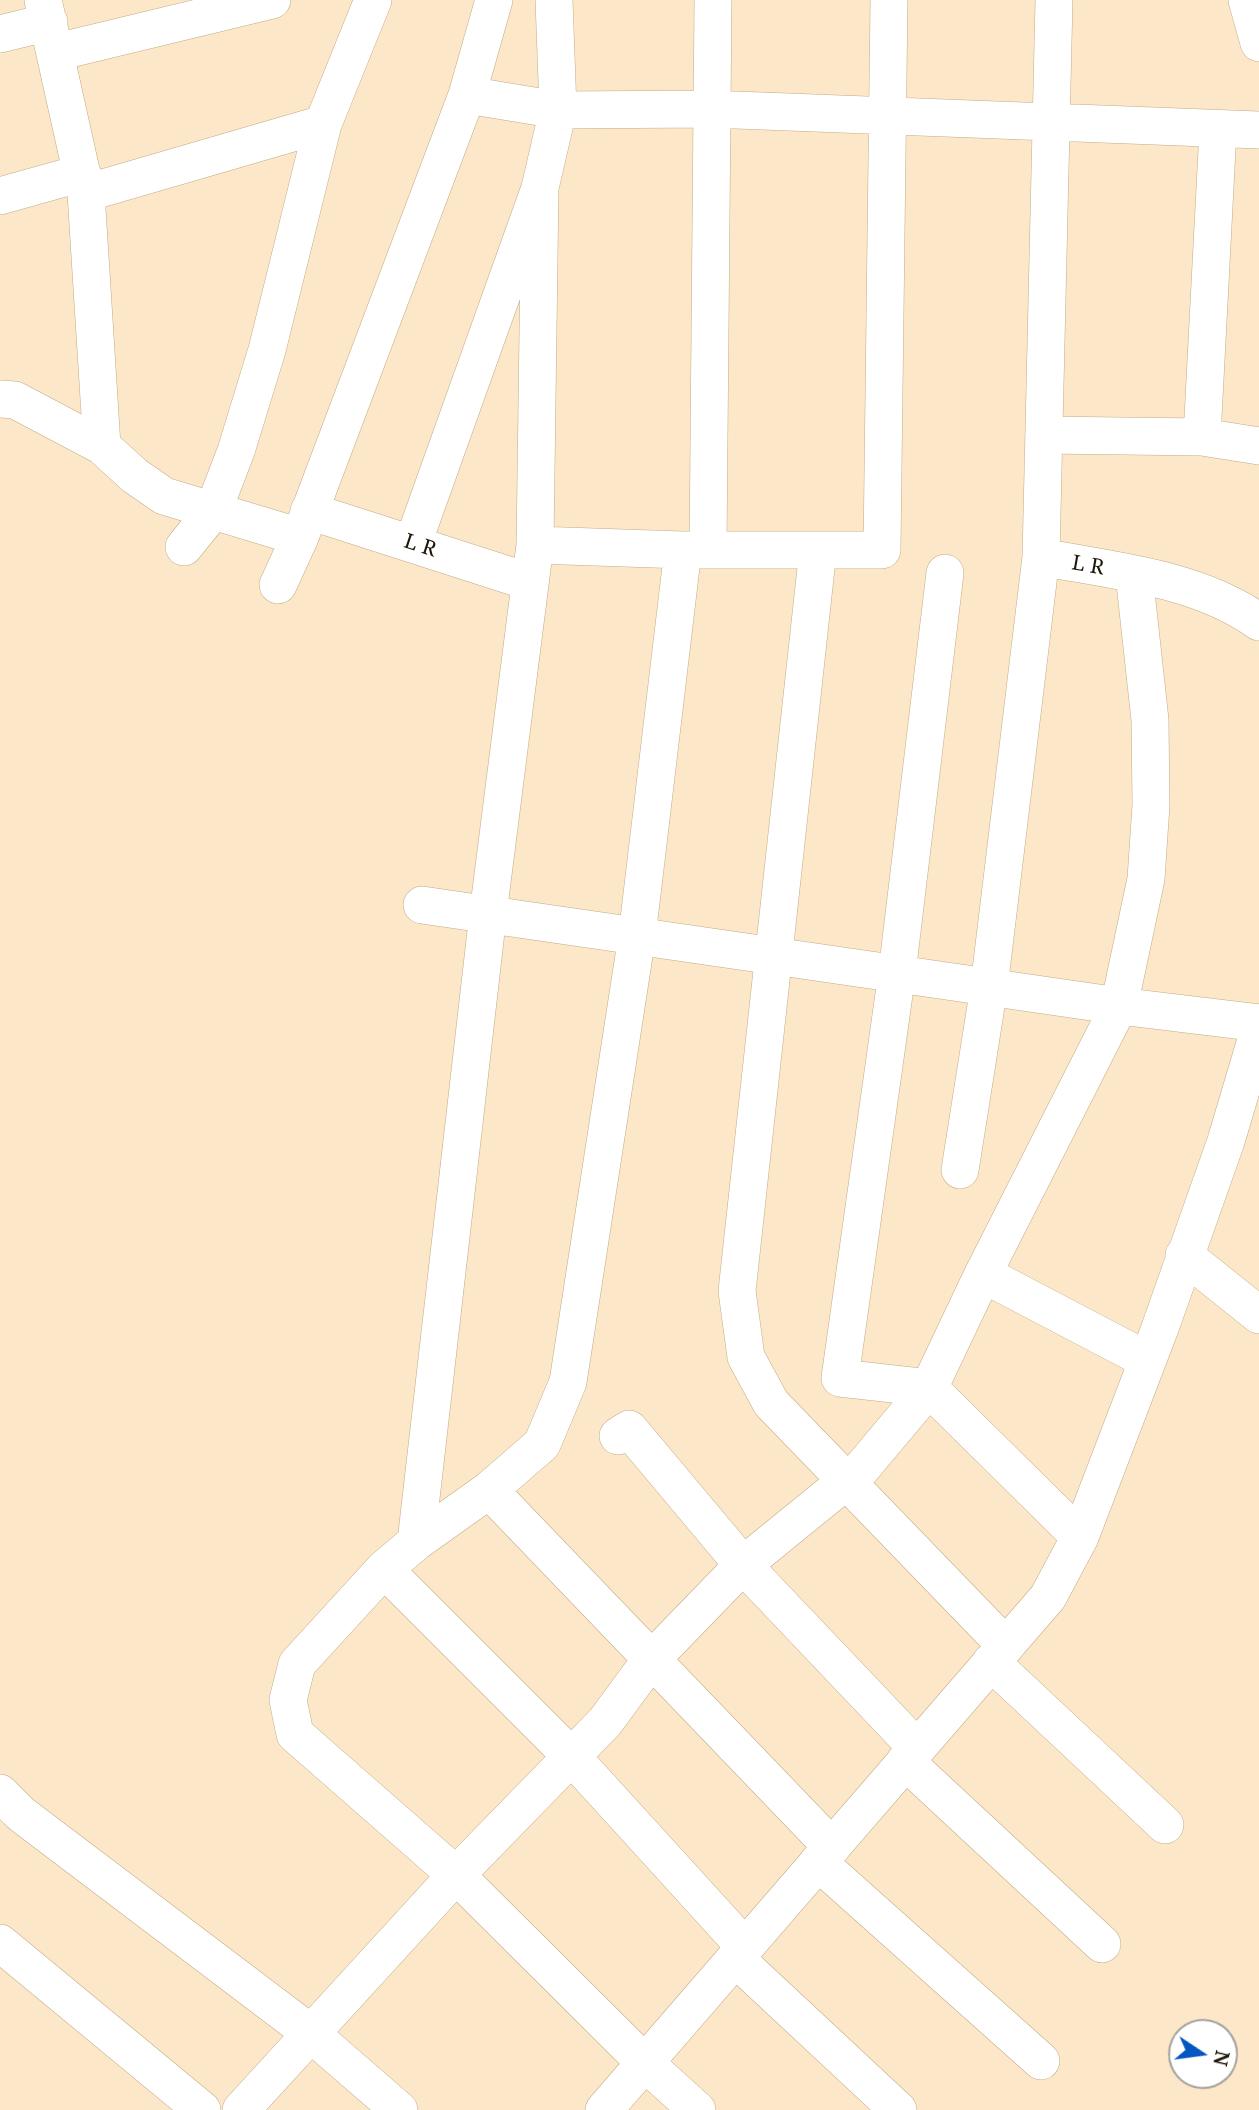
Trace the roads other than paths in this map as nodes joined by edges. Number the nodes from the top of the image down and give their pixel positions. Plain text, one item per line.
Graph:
1 (272, 0) edge
2 (373, 0) edge
3 (494, 0) edge
4 (554, 0) edge
5 (713, 0) edge
6 (889, 0) edge
7 (1054, 0) edge
8 (1247, 0) edge
9 (49, 24) edge
10 (0, 34) edge
11 (1259, 43) edge
12 (467, 95) junction
13 (710, 108) junction
14 (558, 110) junction
15 (886, 115) junction
16 (1051, 123) junction
17 (323, 124) junction
18 (1218, 130) junction
19 (1259, 130) edge
20 (84, 183) junction
21 (540, 188) junction
22 (0, 196) edge
23 (0, 399) edge
24 (1045, 435) junction
25 (1202, 437) junction
26 (102, 446) junction
27 (1259, 446) edge
28 (213, 512) junction
29 (304, 524) junction
30 (413, 543) junction
31 (535, 545) junction
32 (184, 547) dead end
33 (695, 550) junction
34 (818, 550) junction
35 (1041, 557) junction
36 (945, 573) dead end
37 (1134, 575) junction
38 (530, 582) junction
39 (278, 585) dead end
40 (1259, 622) edge
41 (422, 905) dead end
42 (488, 914) junction
43 (637, 936) junction
44 (774, 956) junction
45 (897, 973) junction
46 (989, 987) junction
47 (1119, 1006) junction
48 (1259, 1023) edge
49 (1259, 1030) edge
50 (960, 1170) dead end
51 (1184, 1255) junction
52 (983, 1274) junction
53 (1259, 1315) edge
54 (1147, 1360) junction
55 (929, 1388) junction
56 (618, 1436) dead end
57 (848, 1480) junction
58 (489, 1490) junction
59 (1080, 1537) junction
60 (416, 1542) junction
61 (743, 1565) junction
62 (384, 1569) junction
63 (998, 1654) junction
64 (650, 1661) junction
65 (911, 1755) junction
66 (572, 1757) junction
67 (0, 1793) edge
68 (1164, 1825) dead end
69 (825, 1854) junction
70 (456, 1875) junction
71 (0, 1943) edge
72 (1102, 1944) dead end
73 (740, 1952) junction
74 (309, 2032) junction
75 (1041, 2061) dead end
76 (645, 2063) junction
77 (202, 2110) edge
78 (241, 2110) edge
79 (399, 2110) edge
80 (604, 2110) edge
81 (698, 2110) edge
82 (898, 2110) edge

1 - 9 street
2 - 17 street
3 - 12 street
4 - 14 street
5 - 13 street
6 - 15 street
7 - 16 street
8 - 11 street
9 - 10 street
9 - 20 street
12 - 14 street
12 - 29 street
13 - 14 street
13 - 15 street
13 - 33 street
14 - 21 street
15 - 16 street
15 - 34 street
16 - 18 street
16 - 24 street
17 - 20 street
17 - 28 street
18 - 19 street
18 - 25 street
20 - 22 street
20 - 26 street
21 - 30 street
21 - 31 street
23 - 26 street, L R
24 - 25 street
24 - 35 street
25 - 27 street
26 - 28 street, L R
28 - 29 street, L R
28 - 32 street
29 - 30 street, L R
29 - 39 street
30 - 38 street, L R
31 - 33 street
31 - 38 street
33 - 34 street
33 - 43 street
34 - 44 street
35 - 37 street, L R
35 - 46 street
36 - 45 street
37 - 40 street, L R
37 - 47 street
38 - 42 street
41 - 42 street
42 - 43 street
42 - 60 street
43 - 44 street
43 - 58 street
44 - 45 street
44 - 57 street
45 - 46 street
45 - 55 street
46 - 47 street
46 - 50 street
47 - 48 street
47 - 52 street
49 - 51 street
51 - 53 street
51 - 54 street
52 - 54 street
52 - 55 street
54 - 59 street
55 - 57 street
55 - 59 street
56 - 61 street
57 - 61 street
57 - 63 street
58 - 60 street
58 - 64 street
59 - 63 street
60 - 62 street
61 - 64 street
61 - 65 street
62 - 66 street
62 - 70 street
63 - 65 street
63 - 68 street
64 - 66 street
64 - 69 street
65 - 69 street
65 - 72 street
66 - 70 street
66 - 73 street
67 - 74 street
69 - 73 street
69 - 75 street
70 - 74 street
70 - 76 street
71 - 77 street
73 - 76 street
73 - 82 street
74 - 78 street
74 - 79 street
76 - 80 street
76 - 81 street

